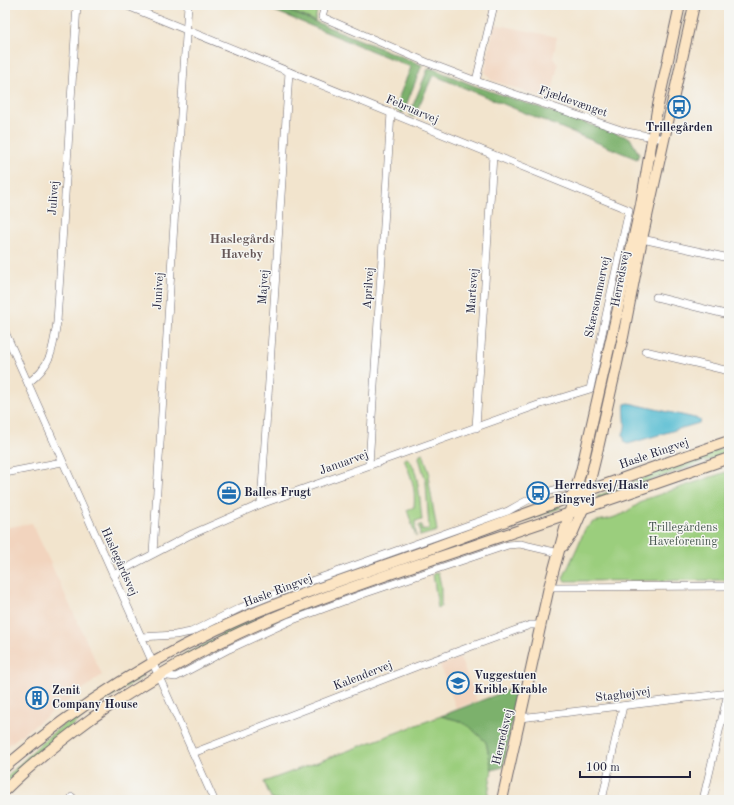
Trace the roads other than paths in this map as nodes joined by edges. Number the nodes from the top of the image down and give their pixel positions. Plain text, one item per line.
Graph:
1 (78, 5) edge
2 (125, 5) edge
3 (188, 5) edge
4 (325, 5) edge
5 (494, 5) edge
6 (680, 5) edge
7 (694, 5) edge
8 (186, 30) junction
9 (289, 72) junction
10 (476, 81) junction
11 (391, 113) junction
12 (651, 137) junction
13 (664, 139) junction
14 (493, 155) junction
15 (629, 210) joint
16 (642, 239) junction
17 (729, 258) edge
18 (656, 297) dead end
19 (729, 315) edge
20 (5, 332) edge
21 (645, 351) dead end
22 (729, 371) edge
23 (28, 383) junction
24 (590, 389) joint
25 (476, 428) junction
26 (729, 441) edge
27 (729, 458) edge
28 (62, 462) junction
29 (369, 465) junction
30 (5, 472) edge
31 (587, 491) junction
32 (575, 492) junction
33 (261, 504) junction
34 (583, 509) junction
35 (569, 514) junction
36 (153, 553) junction
37 (559, 553) junction
38 (113, 575) junction
39 (729, 586) edge
40 (550, 587) junction
41 (541, 625) junction
42 (141, 638) junction
43 (153, 663) junction
44 (158, 676) junction
45 (728, 693) edge
46 (623, 706) junction
47 (520, 718) junction
48 (193, 753) junction
49 (5, 767) edge
50 (5, 790) edge
51 (214, 800) edge
52 (502, 800) edge
53 (602, 800) edge
54 (703, 800) edge

1 - 23 street, Julivej
2 - 8 street, Februarvej
3 - 8 street
4 - 10 street, Fjældevænget
5 - 10 street
6 - 12 main road, Herredsvej
7 - 13 main road, Herredsvej
8 - 9 street, Februarvej
8 - 36 street, Junivej
9 - 11 street, Februarvej
9 - 33 street, Majvej
10 - 12 street, Fjældevænget
11 - 14 street, Februarvej
11 - 29 street, Aprilvej
12 - 13 street, Fjældevænget
12 - 32 main road, Herredsvej
13 - 16 main road, Herredsvej
14 - 15 street, Februarvej
14 - 25 street, Martsvej
15 - 24 street, Skærsommervej
16 - 17 street
16 - 31 main road, Herredsvej
18 - 19 street
20 - 23 street, Haslegårdsvej
21 - 22 street
23 - 28 street, Haslegårdsvej
24 - 25 street, Januarvej
25 - 29 street, Januarvej
26 - 31 main road, Hasle Ringvej
27 - 34 main road, Hasle Ringvej
28 - 30 street
28 - 38 street, Haslegårdsvej
29 - 33 street, Januarvej
31 - 32 main road, Hasle Ringvej
31 - 34 main road, Herredsvej
32 - 35 main road, Herredsvej
32 - 42 street, Hasle Ringvej
32 - 43 main road, Hasle Ringvej
33 - 36 street, Januarvej
34 - 35 main road, Hasle Ringvej
34 - 37 main road, Herredsvej
35 - 37 main road, Herredsvej
35 - 44 main road, Hasle Ringvej
36 - 38 street, Januarvej
37 - 40 main road, Herredsvej
37 - 44 street, Hasle Ringvej
38 - 42 street, Haslegårdsvej
39 - 40 street
40 - 41 main road, Herredsvej
41 - 47 main road, Herredsvej
41 - 48 street, Kalendervej
42 - 43 street, Haslegårdsvej
43 - 44 street, Haslegårdsvej
43 - 49 main road, Hasle Ringvej
44 - 48 street, Haslegårdsvej
44 - 50 main road, Hasle Ringvej
45 - 46 street, Staghøjvej
45 - 54 street
46 - 47 street, Staghøjvej
46 - 53 street
47 - 52 main road, Herredsvej
48 - 51 street, Haslegårdsvej

